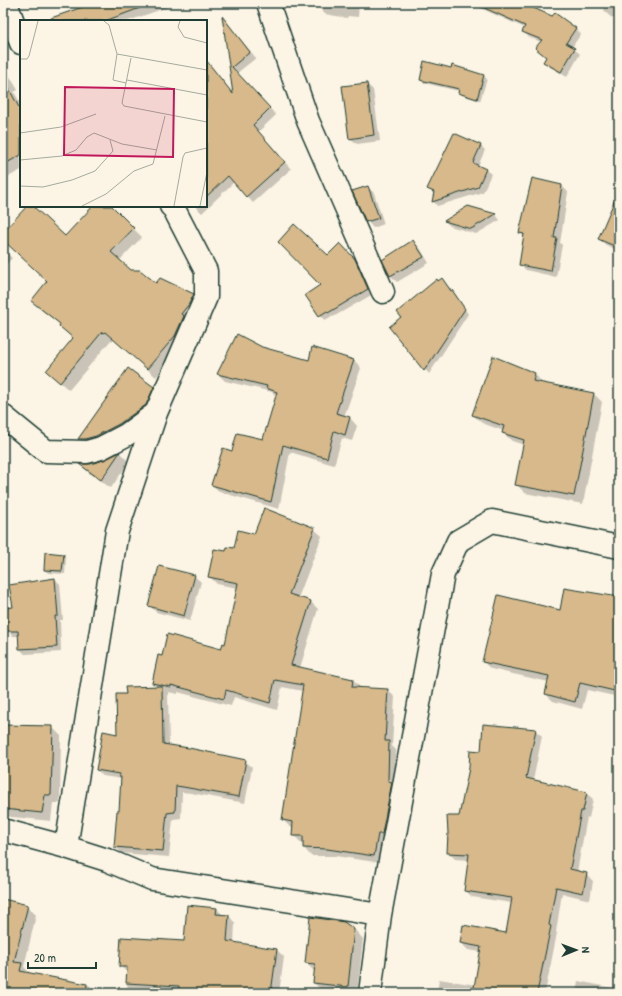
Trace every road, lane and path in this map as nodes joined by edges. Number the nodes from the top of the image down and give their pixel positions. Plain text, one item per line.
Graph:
1 (6, 3) edge
2 (268, 3) edge
3 (20, 40) edge
4 (172, 207) edge
5 (383, 292) dead end
6 (156, 413) junction
7 (3, 416) edge
8 (619, 547) edge
9 (3, 830) edge
10 (66, 847) junction
11 (380, 915) junction
12 (370, 993) edge

1 - 3 street
2 - 5 street
4 - 6 street
6 - 7 street
6 - 10 street
8 - 11 street
9 - 10 street
10 - 11 street
11 - 12 street

